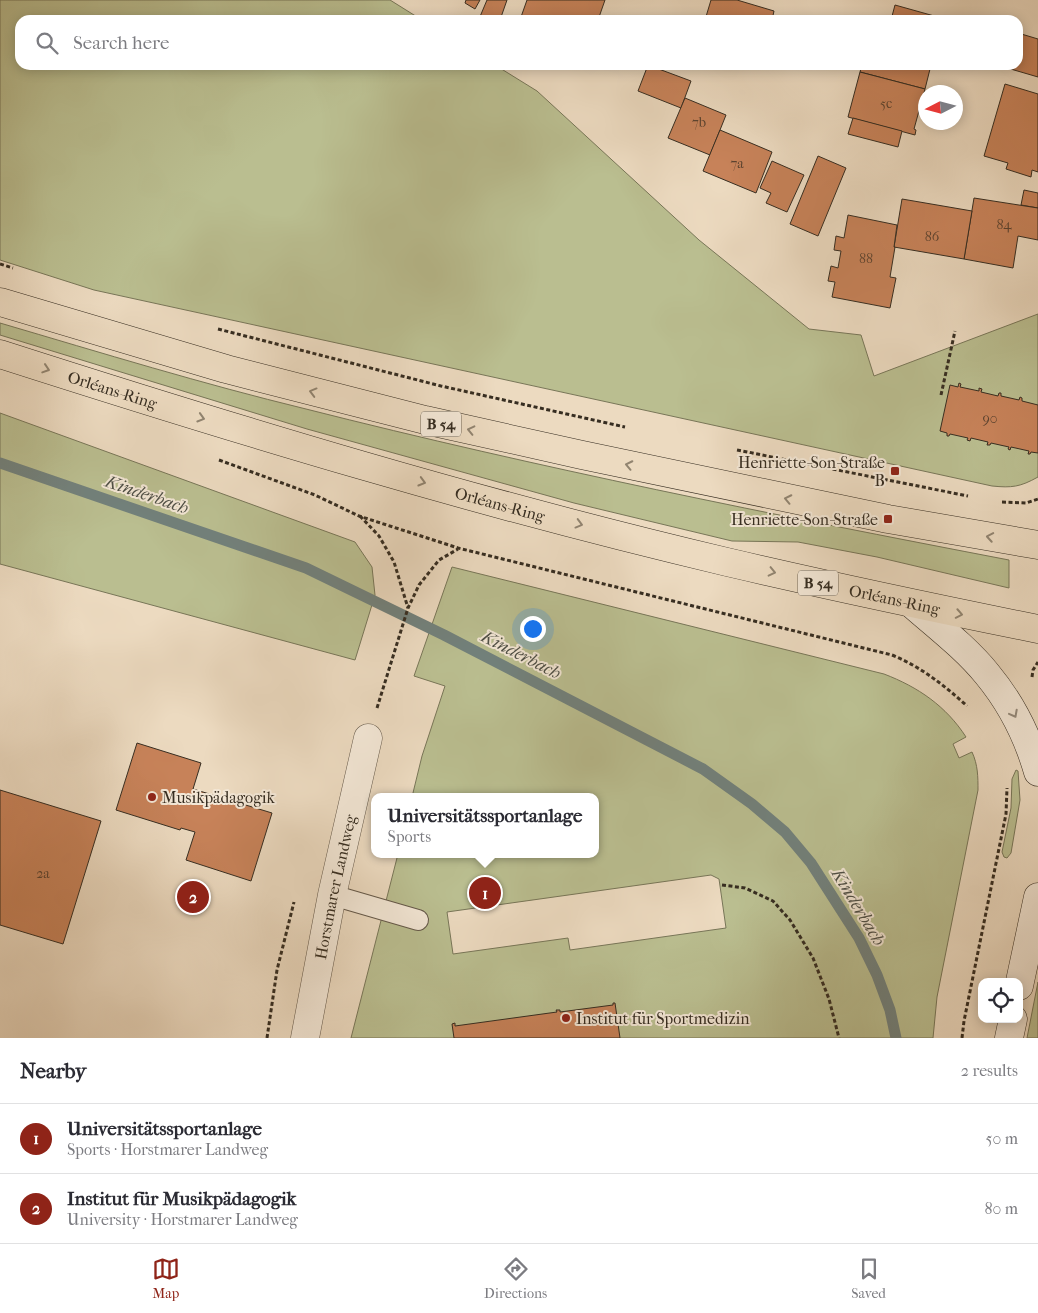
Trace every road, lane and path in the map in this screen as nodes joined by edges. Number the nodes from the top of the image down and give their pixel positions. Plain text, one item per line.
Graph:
1 (0, 264) edge
2 (16, 269) dead end
3 (0, 302) edge
4 (209, 327) dead end
5 (954, 331) dead end
6 (0, 354) edge
7 (940, 395) dead end
8 (629, 428) dead end
9 (733, 450) dead end
10 (213, 458) dead end
11 (972, 497) dead end
12 (1038, 499) edge
13 (998, 502) dead end
14 (360, 516) junction
15 (1038, 546) edge
16 (458, 548) junction
17 (912, 604) junction
18 (408, 608) junction
19 (1038, 630) edge
20 (1038, 662) edge
21 (1038, 672) edge
22 (972, 711) dead end
23 (368, 738) joint
24 (1038, 772) edge
25 (1007, 786) dead end
26 (722, 885) dead end
27 (332, 895) junction
28 (1038, 897) edge
29 (418, 920) dead end
30 (1021, 978) edge
31 (1012, 1023) edge
32 (305, 1038) edge
33 (839, 1038) edge
34 (962, 1038) edge
35 (1009, 1038) edge

1 - 2 path
15 -> 3 main road, B 54
4 - 8 path
5 - 7 path
6 -> 17 main road, Orléans-Ring / B 54
9 - 11 path
10 - 14 path
12 - 13 path
14 - 16 path
14 - 18 path
16 - 18 path
16 - 22 path
17 -> 19 main road, Orléans-Ring / B 54
17 -> 24 main road, B 54
18 - 23 path
20 - 21 path
23 - 27 main road, Horstmarer Landweg
25 - 34 path
26 - 33 path
27 - 29 lane
27 - 32 main road, Horstmarer Landweg
28 - 30 main road
31 - 35 main road

